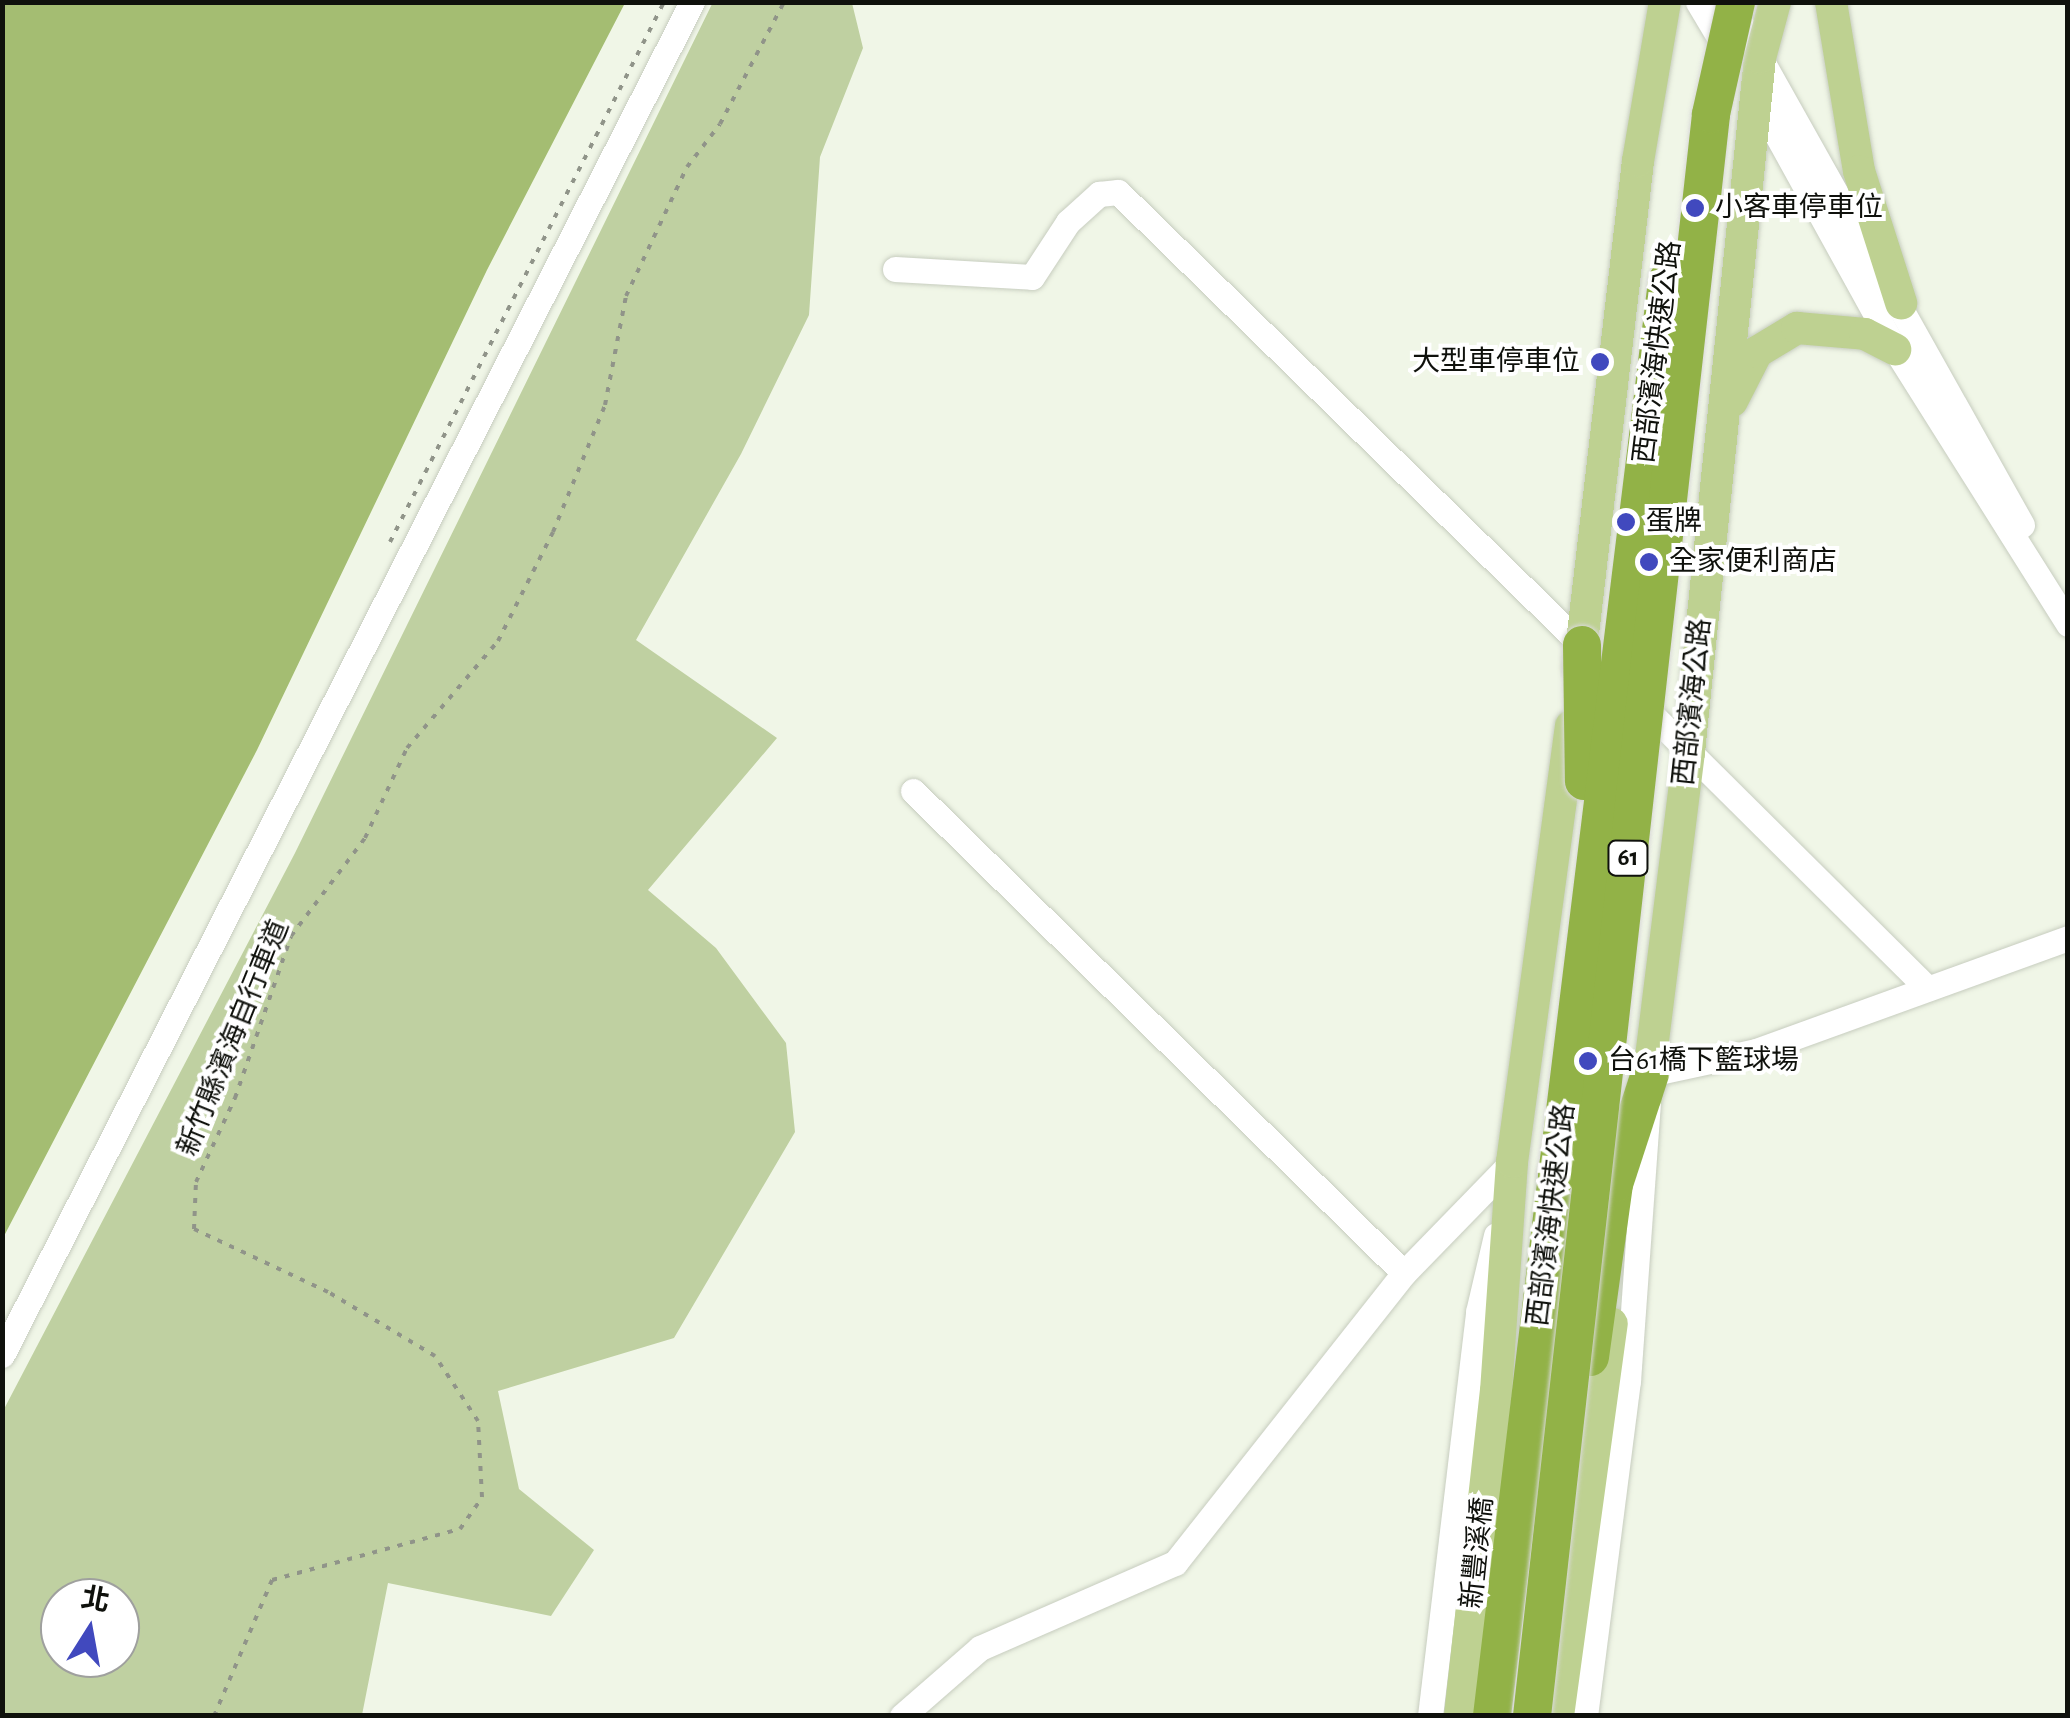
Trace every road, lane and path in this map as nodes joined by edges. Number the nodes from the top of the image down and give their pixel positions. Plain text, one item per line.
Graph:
1 (692, 2) edge
2 (784, 2) edge
3 (1639, 2) edge
4 (1665, 2) edge
5 (1698, 2) edge
6 (1711, 2) edge
7 (1732, 2) edge
8 (1775, 2) edge
9 (1831, 2) edge
10 (1760, 58) junction
11 (1756, 97) junction
12 (1638, 160) junction
13 (895, 269) dead end
14 (1900, 303) junction
15 (1895, 349) junction
16 (1717, 438) junction
17 (2068, 621) edge
18 (1582, 645) junction
19 (1689, 752) junction
20 (913, 792) dead end
21 (2068, 938) edge
22 (1925, 986) junction
23 (1650, 1074) junction
24 (1512, 1162) junction
25 (1557, 1176) junction
26 (1404, 1274) junction
27 (2, 1355) edge
28 (214, 1716) edge
29 (902, 1716) edge
30 (1430, 1716) edge
31 (1460, 1716) edge
32 (1492, 1716) edge
33 (1533, 1716) edge
34 (1558, 1716) edge
35 (1584, 1716) edge

1 - 27 street
2 - 28 path, 新竹縣濱海自行車道
3 - 12 main road
4 - 12 main road
5 - 11 street
6 - 25 highway, 西部濱海快速公路 / 61, bridge
7 - 10 street
7 - 33 highway, 西部濱海快速公路 / 61, bridge
8 - 10 main road, 西部濱海公路 / 61
9 - 14 main road
10 - 11 main road, 西部濱海公路 / 61
10 - 14 street
11 - 15 street
11 - 16 main road, 西部濱海公路 / 61
12 - 18 main road
13 - 18 street
14 - 17 street
15 - 16 main road
15 - 17 street
16 - 19 main road, 西部濱海公路 / 61
18 - 19 street
18 - 24 main road
18 - 25 highway, bridge
19 - 22 street
19 - 23 main road, 西部濱海公路 / 61
20 - 26 street
21 - 22 street
22 - 23 street
23 - 33 highway, bridge
23 - 34 main road, 西部濱海公路 / 61
23 - 35 street
24 - 26 street
24 - 30 street
24 - 31 main road, 新豐溪橋
25 - 32 highway, 西部濱海快速公路 / 61
26 - 29 street

